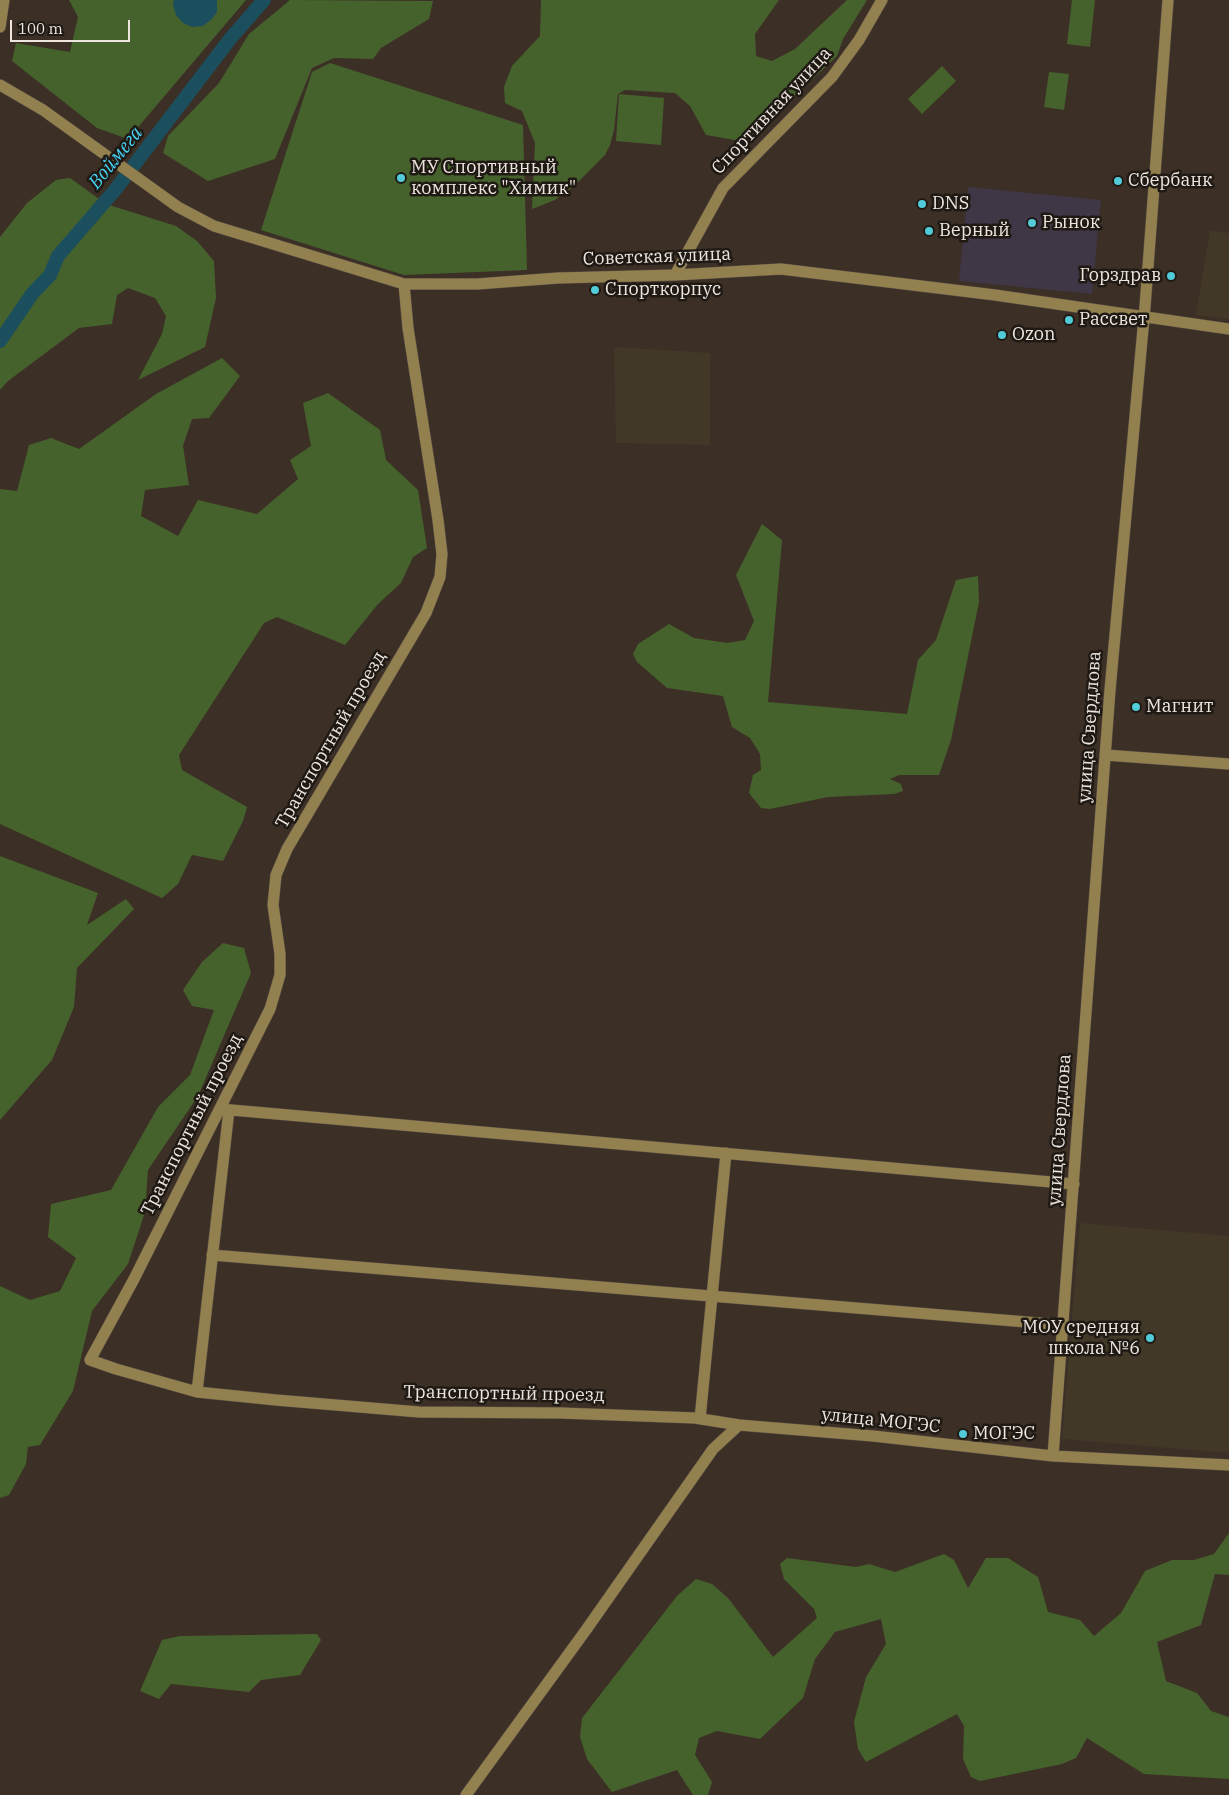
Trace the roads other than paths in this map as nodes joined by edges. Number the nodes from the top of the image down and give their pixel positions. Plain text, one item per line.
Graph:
1 (4, 0) edge
2 (882, 0) edge
3 (1168, 0) edge
4 (0, 27) edge
5 (0, 85) edge
6 (675, 275) junction
7 (404, 284) junction
8 (1144, 316) junction
9 (1229, 329) edge
10 (1105, 755) junction
11 (1229, 764) edge
12 (225, 1110) junction
13 (726, 1153) junction
14 (1074, 1184) junction
15 (212, 1254) junction
16 (713, 1296) junction
17 (1063, 1325) junction
18 (197, 1392) junction
19 (700, 1419) junction
20 (739, 1426) junction
21 (1053, 1456) junction
22 (1229, 1466) edge
23 (466, 1795) edge

1 - 4 street
2 - 6 street, Спортивная улица
3 - 8 street, улица Свердлова
5 - 7 street, Советская улица
6 - 7 street, Советская улица
6 - 8 street, Советская улица
7 - 12 street, Транспортный проезд
8 - 9 street, Советская улица
8 - 10 street, улица Свердлова
10 - 11 street
10 - 14 street, улица Свердлова
12 - 13 street
12 - 15 street
12 - 18 street, Транспортный проезд
13 - 14 street
13 - 16 street
14 - 17 street, улица Свердлова
15 - 16 street
15 - 18 street
16 - 17 street
16 - 19 street
17 - 21 street, улица Свердлова
18 - 19 street, Транспортный проезд
19 - 20 street, Транспортный проезд
20 - 21 street, улица МОГЭС
20 - 23 street
21 - 22 street, улица МОГЭС

